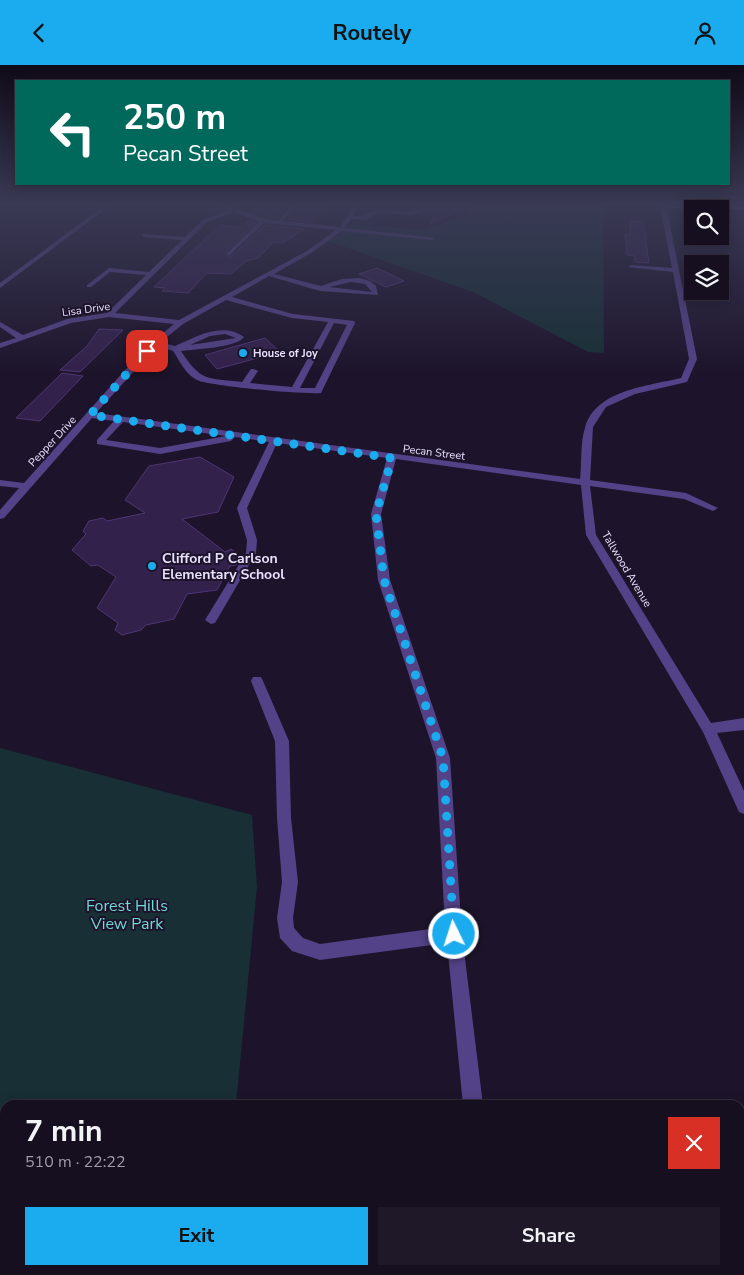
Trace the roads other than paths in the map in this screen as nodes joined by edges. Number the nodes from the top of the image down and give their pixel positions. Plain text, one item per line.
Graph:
1 (32, 261) edge
2 (163, 261) edge
3 (291, 261) edge
4 (673, 261) edge
5 (631, 267) dead end
6 (675, 270) junction
7 (151, 273) junction
8 (268, 274) junction
9 (0, 285) edge
10 (89, 286) dead end
11 (320, 289) junction
12 (225, 297) junction
13 (109, 315) junction
14 (332, 321) junction
15 (180, 322) junction
16 (0, 324) edge
17 (20, 337) junction
18 (156, 343) junction
19 (0, 346) edge
20 (176, 349) junction
21 (254, 371) dead end
22 (244, 385) junction
23 (295, 390) junction
24 (90, 415) junction
25 (120, 420) junction
26 (237, 436) junction
27 (274, 441) junction
28 (392, 458) junction
29 (585, 481) junction
30 (0, 483) edge
31 (25, 486) junction
32 (713, 508) dead end
33 (0, 516) edge
34 (211, 620) dead end
35 (257, 681) dead end
36 (744, 724) edge
37 (708, 729) junction
38 (744, 807) edge
39 (454, 934) junction
40 (472, 1100) edge

1 - 9 street
2 - 7 street
3 - 8 street, Pepper Drive
4 - 6 street, Tallwood Avenue
5 - 6 street
6 - 29 street, Tallwood Avenue
7 - 10 street
7 - 13 street
8 - 11 street
8 - 12 street, Pepper Drive
11 - 11 street
12 - 14 street
12 - 15 street, Pepper Drive
13 - 15 street, Lisa Drive
13 - 17 street, Lisa Drive
14 - 23 street
14 - 23 street
15 - 18 street, Pepper Drive
16 - 17 street
17 - 19 street, Lisa Drive
18 - 20 street
18 - 24 street, Pepper Drive
20 - 20 street
20 - 22 street
21 - 22 street
22 - 23 street
24 - 25 street, Pecan Street
24 - 31 street, Pepper Drive
25 - 26 street, Pecan Street
25 - 26 street
26 - 27 street, Pecan Street
27 - 28 street, Pecan Street
27 - 34 street
28 - 29 street, Pecan Street
28 - 39 street
29 - 32 street, Pecan Street
29 - 37 street, Tallwood Avenue
30 - 31 street
31 - 33 street, Pepper Drive
35 - 39 street
36 - 37 street
37 - 38 street, Tallwood Avenue
39 - 40 street

